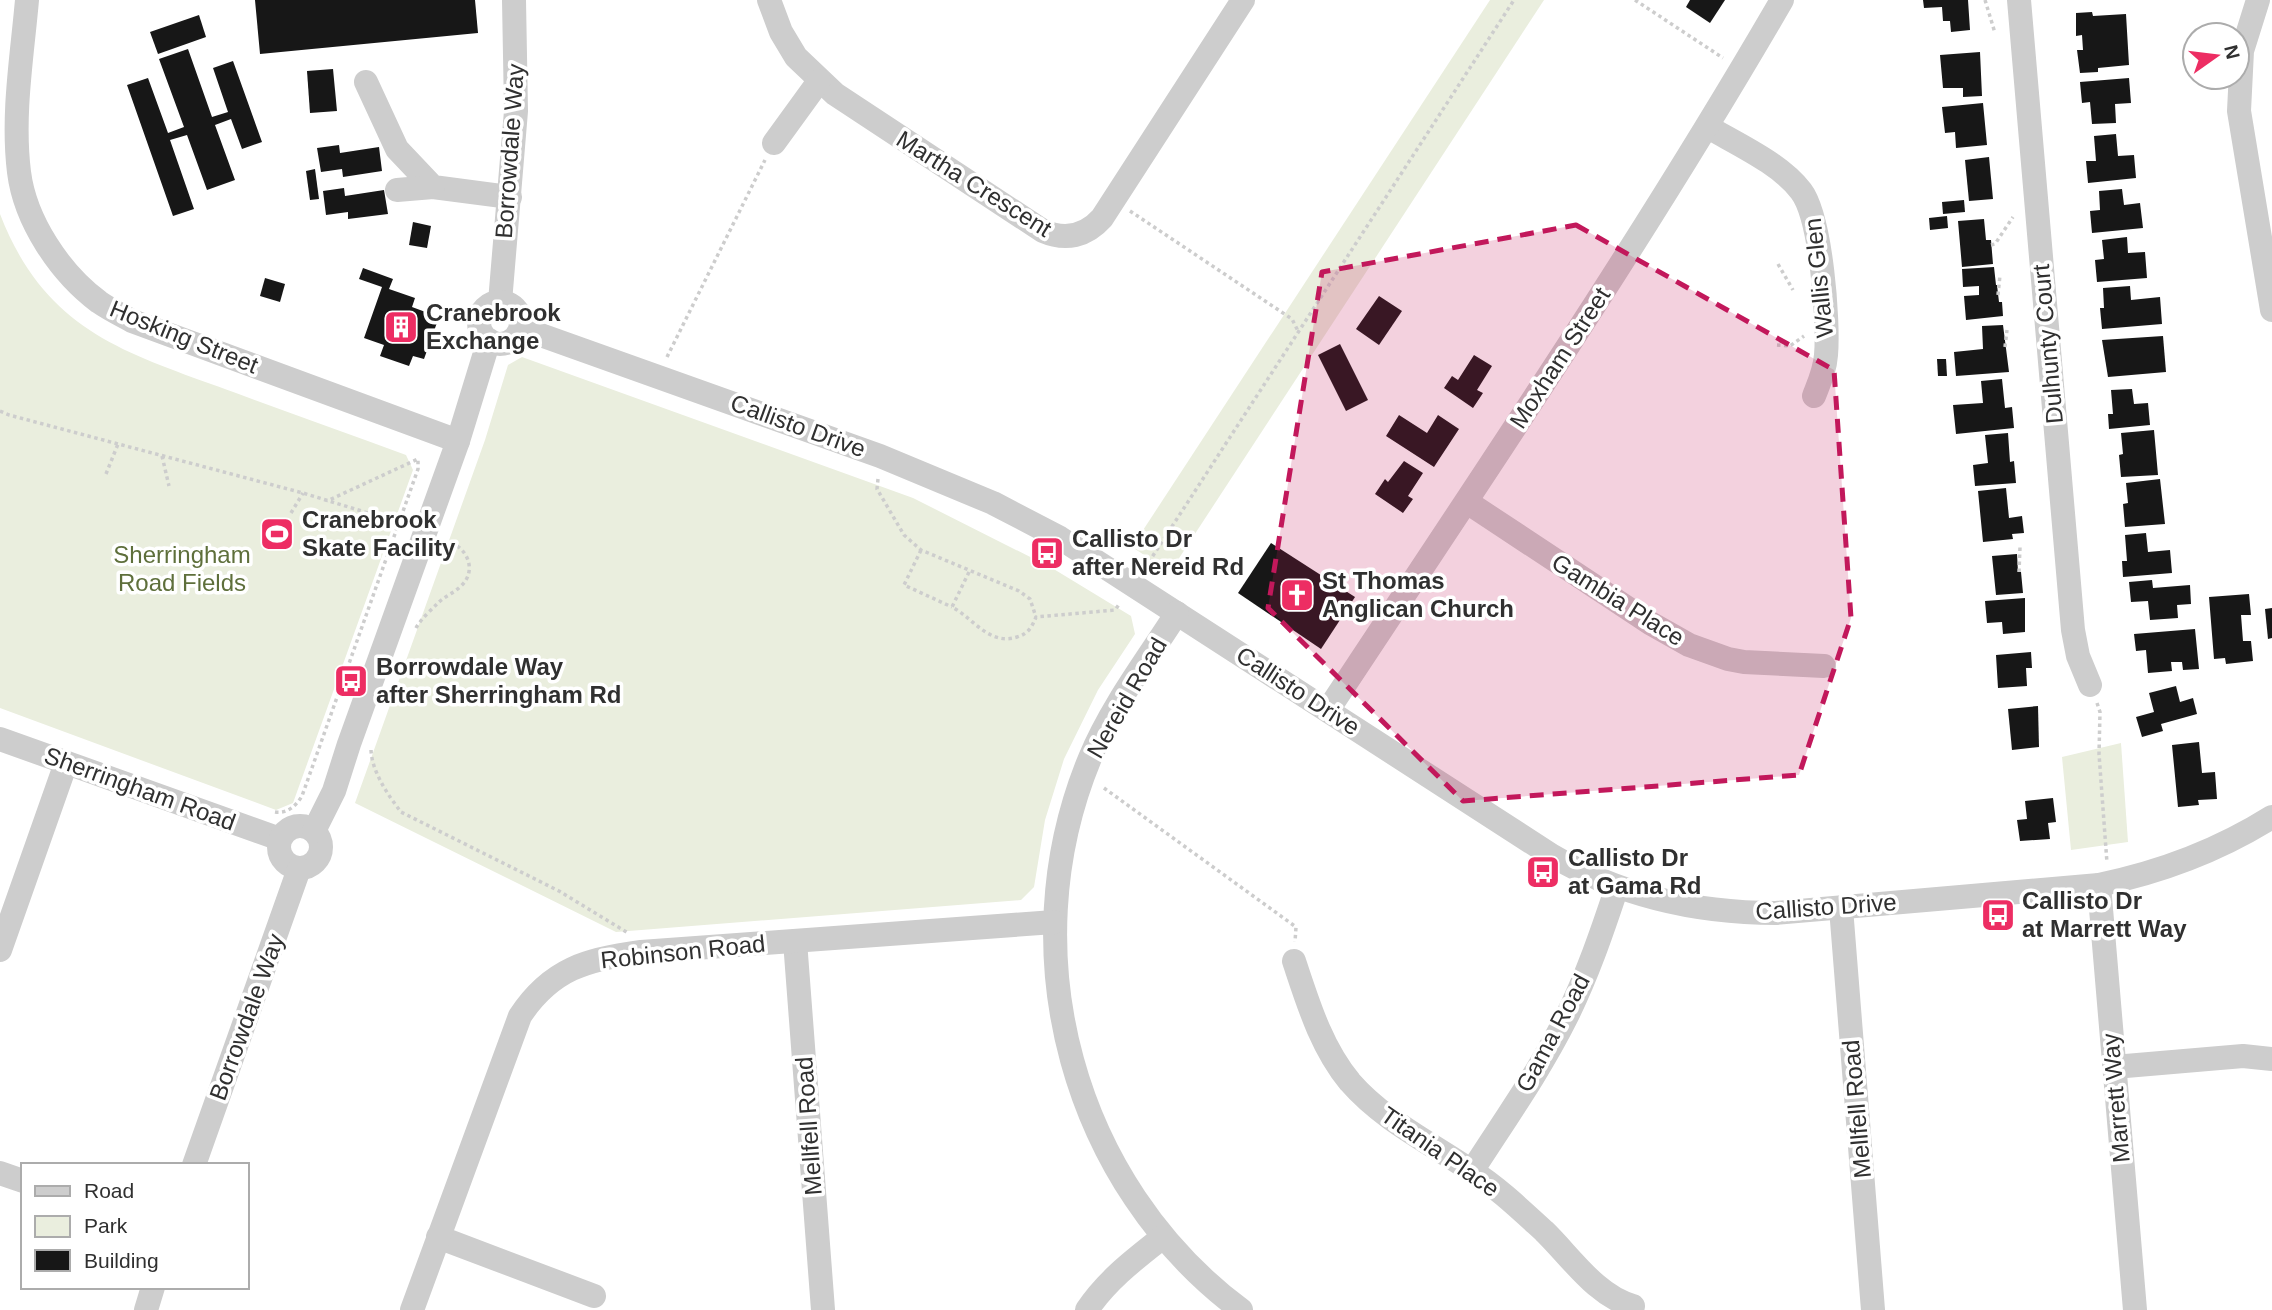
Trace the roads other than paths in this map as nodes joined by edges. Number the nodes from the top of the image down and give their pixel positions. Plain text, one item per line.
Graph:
1 (27, 0) edge
2 (514, 0) edge
3 (769, 0) edge
4 (1243, 0) edge
5 (1782, 0) edge
6 (2019, 0) edge
7 (2258, 0) edge
8 (819, 80) junction
9 (366, 82) dead end
10 (1708, 127) junction
11 (774, 143) road end
12 (433, 187) junction
13 (397, 190) dead end
14 (2262, 190) edge
15 (510, 197) junction
16 (500, 302) junction
17 (2272, 310) edge
18 (521, 328) junction
19 (489, 340) junction
20 (1814, 396) dead end
21 (458, 441) junction
22 (1467, 502) junction
23 (1177, 613) junction
24 (1824, 666) dead end
25 (2090, 685) road end
26 (1328, 710) junction
27 (0, 739) edge
28 (66, 763) junction
29 (2272, 817) edge
30 (314, 831) junction
31 (271, 836) junction
32 (299, 869) junction
33 (2103, 874) junction
34 (1617, 887) junction
35 (1841, 908) junction
36 (1055, 922) junction
37 (795, 941) junction
38 (0, 950) edge
39 (1294, 961) road end
40 (2272, 1059) edge
41 (2113, 1067) junction
42 (195, 1163) edge
43 (1472, 1171) junction
44 (0, 1173) edge
45 (21, 1180) edge
46 (438, 1237) junction
47 (1163, 1237) junction
48 (152, 1289) edge
49 (594, 1296) dead end
50 (1633, 1306) dead end
51 (146, 1310) edge
52 (412, 1310) edge
53 (823, 1310) edge
54 (1087, 1310) edge
55 (1241, 1310) edge
56 (1873, 1310) edge
57 (2135, 1310) edge

1 - 21 street, Hosking Street
2 - 15 street, Borrowdale Way
3 - 8 street, Martha Crescent
4 - 8 street, Martha Crescent
5 - 10 street, Moxham Street
6 - 25 street, Dulhunty Court
7 - 14 street
8 - 11 street
9 - 12 street
10 - 20 street, Wallis Glen
10 - 22 street, Moxham Street
12 - 13 street
12 - 15 street
14 - 17 street
15 - 16 street, Borrowdale Way
16 - 18 street
16 - 19 street, Borrowdale Way
18 - 19 street
18 - 23 street, Callisto Drive
19 - 21 street, Borrowdale Way
21 - 30 street, Borrowdale Way
22 - 24 street, Gambia Place
22 - 26 street, Moxham Street
23 - 26 street, Callisto Drive
23 - 36 street, Nereid Road
26 - 34 street, Callisto Drive
27 - 28 street, Sherringham Road
28 - 31 street, Sherringham Road
28 - 38 street
29 - 33 street, Callisto Drive
30 - 31 street
30 - 32 street, Borrowdale Way
31 - 32 street
32 - 42 street, Borrowdale Way
33 - 35 street, Callisto Drive
33 - 41 street, Marrett Way
34 - 35 street, Callisto Drive
34 - 43 street, Gama Road
35 - 56 street, Mellfell Road
36 - 37 street, Robinson Road
36 - 47 street, Nereid Road
37 - 46 street, Robinson Road
37 - 53 street, Mellfell Road
39 - 43 street, Titania Place
40 - 41 street
41 - 57 street, Marrett Way
43 - 50 street, Titania Place
44 - 45 street
46 - 49 street
46 - 52 street, Robinson Road
47 - 54 street
47 - 55 street, Nereid Road
48 - 51 street

